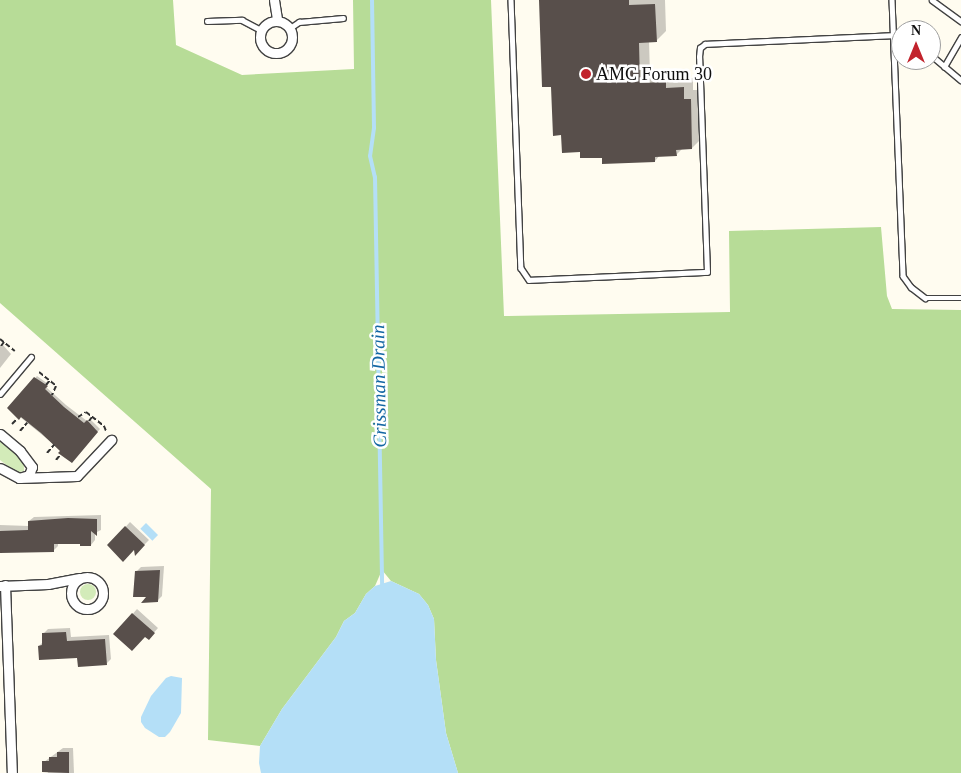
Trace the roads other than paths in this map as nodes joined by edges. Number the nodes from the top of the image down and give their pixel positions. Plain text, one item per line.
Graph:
1 (274, 0) edge
2 (511, 0) edge
3 (892, 0) edge
4 (932, 0) edge
5 (343, 18) dead end
6 (207, 20) dead end
7 (277, 20) junction
8 (893, 20) edge
9 (961, 21) edge
10 (290, 28) junction
11 (261, 30) junction
12 (891, 35) edge
13 (961, 38) edge
14 (941, 64) edge
15 (944, 67) junction
16 (895, 70) edge
17 (961, 80) edge
18 (961, 298) edge
19 (31, 357) dead end
20 (0, 394) edge
21 (0, 434) edge
22 (109, 438) road end
23 (32, 464) junction
24 (0, 468) edge
25 (19, 478) junction
26 (51, 478) junction
27 (83, 577) junction
28 (48, 584) junction
29 (2, 586) edge
30 (72, 598) junction
31 (12, 773) edge

1 - 7 street
2 - 12 lane
3 - 8 lane
4 - 9 lane
5 - 10 lane
6 - 11 lane
7 - 10 street
7 - 11 street
10 - 11 street
13 - 15 lane
14 - 15 lane
15 - 17 lane
16 - 18 lane
19 - 20 lane
21 - 23 street
22 - 26 street
23 - 25 street
23 - 26 street
24 - 25 street
25 - 26 street
27 - 28 street
27 - 30 street
27 - 30 street
28 - 29 street
28 - 30 street
29 - 31 street

